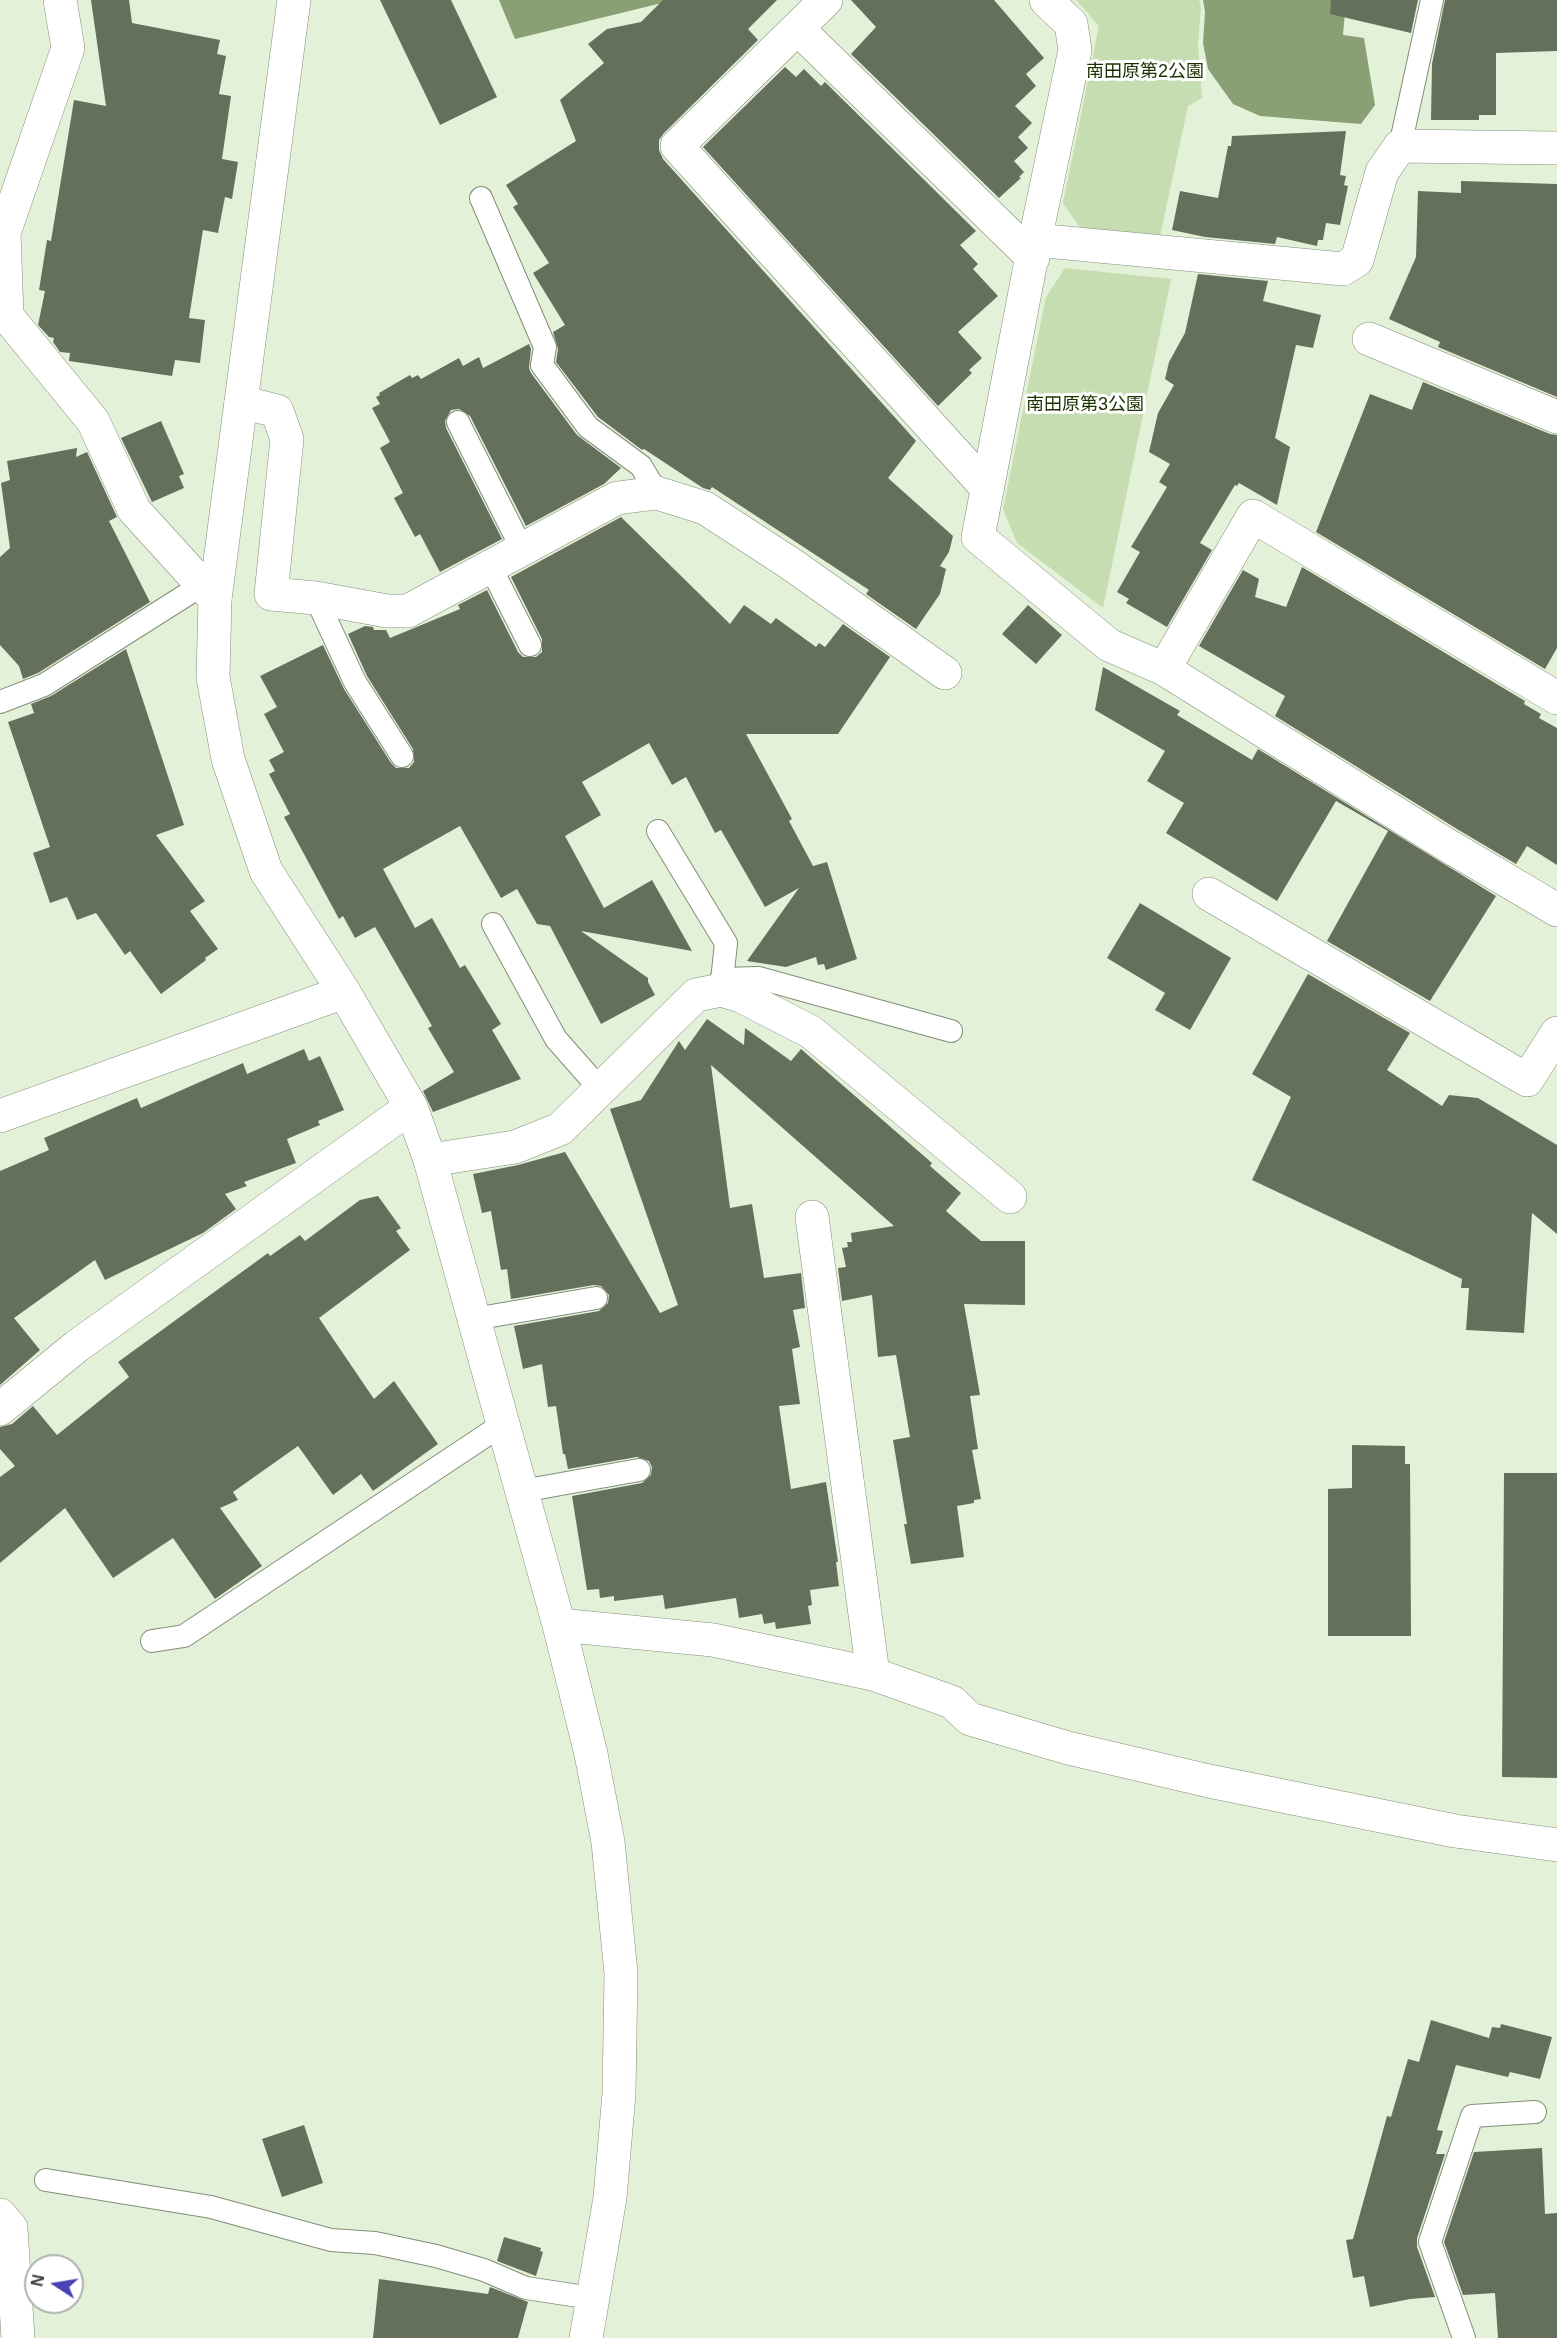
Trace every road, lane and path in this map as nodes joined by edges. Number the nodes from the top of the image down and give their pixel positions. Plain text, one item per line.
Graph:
1 (60, 0) edge
2 (294, 0) edge
3 (826, 0) edge
4 (1046, 0) edge
5 (1432, 0) edge
6 (798, 29) junction
7 (1400, 146) junction
8 (1557, 148) edge
9 (481, 198) dead end
10 (1034, 249) junction
11 (4, 320) edge
12 (1369, 339) dead end
13 (241, 402) junction
14 (1557, 417) edge
15 (458, 422) dead end
16 (987, 488) junction
17 (657, 493) junction
18 (522, 549) junction
19 (491, 568) junction
20 (208, 592) junction
21 (316, 598) junction
22 (530, 645) dead end
23 (1164, 669) junction
24 (945, 674) dead end
25 (1557, 698) edge
26 (0, 702) edge
27 (402, 756) dead end
28 (658, 831) dead end
29 (1209, 894) dead end
30 (1557, 910) edge
31 (493, 924) dead end
32 (721, 984) junction
33 (344, 992) junction
34 (951, 1031) dead end
35 (1557, 1033) edge
36 (600, 1089) junction
37 (411, 1107) junction
38 (0, 1116) edge
39 (430, 1160) junction
40 (1010, 1197) dead end
41 (812, 1217) dead end
42 (596, 1298) dead end
43 (474, 1319) junction
44 (0, 1409) edge
45 (504, 1424) junction
46 (639, 1470) dead end
47 (522, 1491) junction
48 (559, 1625) junction
49 (152, 1641) dead end
50 (873, 1674) junction
51 (1557, 1845) edge
52 (1535, 2112) dead end
53 (46, 2180) dead end
54 (0, 2215) edge
55 (592, 2298) junction
56 (18, 2338) edge
57 (586, 2338) edge
58 (1464, 2338) edge

1 - 11 street
2 - 13 street
3 - 6 street
4 - 10 street
5 - 7 lane
6 - 10 street
6 - 16 street
7 - 8 street
7 - 10 street
9 - 17 lane
10 - 16 street
11 - 20 street
12 - 14 street
13 - 20 street
13 - 21 street
15 - 18 lane
16 - 23 street
17 - 18 street
17 - 24 street
18 - 19 street
19 - 21 street
19 - 22 lane
20 - 26 lane
20 - 33 street
21 - 27 lane
23 - 25 street
23 - 30 street
28 - 32 lane
29 - 35 street
31 - 36 lane
32 - 34 lane
32 - 36 street
32 - 40 street
33 - 37 street
33 - 38 street
36 - 39 street
37 - 39 street
37 - 44 street
39 - 43 street
41 - 50 street
42 - 43 lane
43 - 45 street
45 - 47 street
45 - 49 lane
46 - 47 lane
47 - 48 street
48 - 50 street
48 - 55 street
50 - 51 street
52 - 58 lane
53 - 55 lane
54 - 56 street
55 - 57 street

